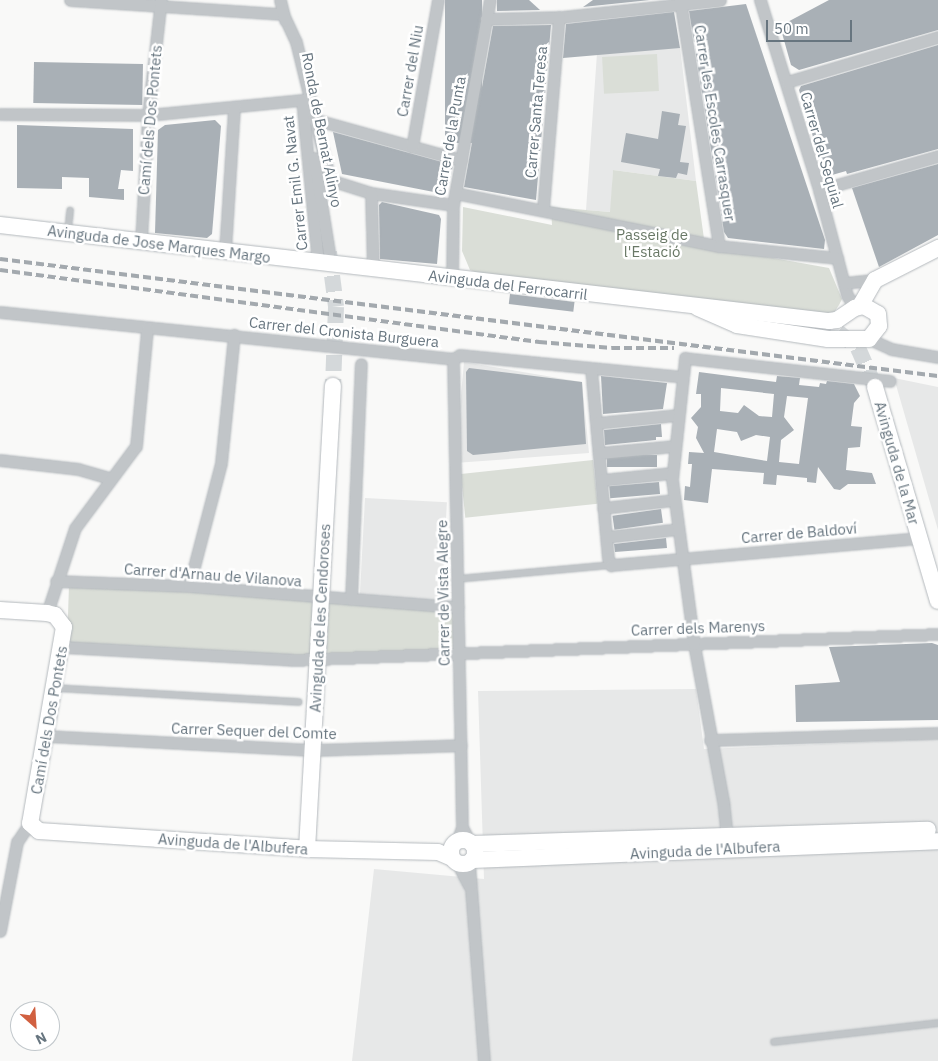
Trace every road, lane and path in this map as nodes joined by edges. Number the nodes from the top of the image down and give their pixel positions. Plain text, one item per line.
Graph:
1 (70, 0) edge
2 (280, 0) edge
3 (438, 0) edge
4 (490, 0) edge
5 (720, 0) edge
6 (760, 0) edge
7 (160, 3) edge
8 (680, 6) junction
9 (283, 14) junction
10 (559, 17) junction
11 (486, 18) junction
12 (938, 37) edge
13 (787, 82) junction
14 (302, 100) junction
15 (234, 107) junction
16 (0, 114) edge
17 (148, 116) junction
18 (314, 119) junction
19 (412, 147) junction
20 (938, 156) edge
21 (461, 160) junction
22 (819, 190) junction
23 (371, 193) junction
24 (454, 199) junction
25 (543, 210) junction
26 (70, 211) dead end
27 (0, 225) edge
28 (68, 233) junction
29 (141, 241) junction
30 (719, 246) junction
31 (938, 248) edge
32 (225, 251) junction
33 (324, 258) junction
34 (837, 258) junction
35 (373, 268) junction
36 (452, 278) junction
37 (875, 280) junction
38 (844, 283) junction
39 (698, 308) junction
40 (854, 310) junction
41 (0, 312) edge
42 (712, 316) junction
43 (815, 328) tunnel mouth
44 (147, 329) junction
45 (234, 335) junction
46 (862, 339) junction
47 (938, 357) edge
48 (453, 359) junction
49 (361, 364) dead end
50 (592, 368) junction
51 (683, 377) junction
52 (882, 384) joint
53 (333, 386) tunnel mouth
54 (678, 415) junction
55 (596, 423) junction
56 (675, 446) junction
57 (598, 453) junction
58 (0, 460) edge
59 (672, 474) junction
60 (110, 478) junction
61 (601, 480) junction
62 (674, 500) junction
63 (604, 508) junction
64 (678, 529) junction
65 (606, 536) junction
66 (920, 538) junction
67 (681, 558) junction
68 (611, 565) junction
69 (457, 579) junction
70 (56, 581) junction
71 (189, 586) junction
72 (321, 597) junction
73 (350, 599) junction
74 (938, 602) edge
75 (458, 606) junction
76 (0, 610) edge
77 (47, 613) junction
78 (938, 634) edge
79 (694, 644) junction
80 (63, 647) junction
81 (459, 652) junction
82 (318, 657) junction
83 (55, 688) junction
84 (299, 702) dead end
85 (938, 733) edge
86 (46, 736) junction
87 (710, 740) junction
88 (461, 745) junction
89 (313, 750) junction
90 (30, 823) junction
91 (938, 830) edge
92 (938, 841) edge
93 (724, 843) junction
94 (308, 849) junction
95 (460, 849) junction
96 (0, 931) edge
97 (938, 1023) edge
98 (774, 1042) dead end
99 (484, 1061) edge

1 - 7 street
2 - 9 street, Ronda de Bernat Alinyo
3 - 19 street, Carrer del Niu
4 - 11 street, Carrer de la Punta
5 - 8 street
6 - 13 street, Carrer del Sequial
7 - 9 street
7 - 17 street, Camí dels Dos Pontets
8 - 10 street
8 - 30 street, Carrer les Escoles Carrasquer
9 - 14 street, Ronda de Bernat Alinyo
9 - 18 street, Ronda de Bernat Alinyo
10 - 11 street
10 - 25 street, Carrer Santa Teresa
11 - 21 street, Carrer de la Punta
12 - 13 street
13 - 22 street, Carrer del Sequial
14 - 15 street
14 - 33 street, Carrer Emil G. Navat
15 - 17 street
15 - 32 street
16 - 17 street
17 - 29 street, Camí dels Dos Pontets
18 - 19 street
18 - 23 street, Ronda de Bernat Alinyo
19 - 21 street
20 - 22 street
21 - 24 street, Carrer de la Punta
22 - 34 street, Carrer del Sequial
23 - 24 street, Ronda de Bernat Alinyo
23 - 35 street
24 - 25 street
24 - 36 street, Carrer de la Punta
25 - 30 street
26 - 28 lane
27 - 28 street, Avinguda de Jose Marques Margo
28 - 29 street, Avinguda de Jose Marques Margo
29 - 32 street, Avinguda de Jose Marques Margo
30 - 34 street
31 - 37 street
32 - 33 street, Avinguda de Jose Marques Margo
33 - 35 street, Avinguda del Ferrocarril
34 - 38 street, Carrer del Sequial
35 - 36 street, Avinguda del Ferrocarril
36 - 39 street, Avinguda del Ferrocarril
37 - 38 street
37 - 40 street
38 - 40 street, Carrer del Sequial
39 - 40 street
39 - 42 street
40 - 46 street
40 - 46 street
41 - 44 street, Carrer del Cronista Burguera
42 - 43 street
42 - 46 street
44 - 45 street, Carrer del Cronista Burguera
44 - 60 street
45 - 48 street, Carrer del Cronista Burguera
45 - 71 street
46 - 47 street
48 - 50 street, Carrer del Cronista Burguera
48 - 69 street, Carrer de Vista Alegre
49 - 73 street
50 - 51 street, Carrer del Cronista Burguera
50 - 55 street
51 - 52 street
51 - 54 street
52 - 66 street, Avinguda de la Mar
53 - 72 street, Avinguda de les Cendoroses
54 - 55 street
54 - 56 street
55 - 57 street
56 - 57 street
56 - 59 street
57 - 61 street
58 - 60 street
59 - 61 street
59 - 62 street
60 - 70 street
61 - 63 street
62 - 63 street
62 - 64 street
63 - 65 street
64 - 65 street
64 - 67 street
65 - 68 street
66 - 67 street, Carrer de Baldoví
66 - 74 street, Avinguda de la Mar
67 - 68 street, Carrer de Baldoví
67 - 79 street
68 - 69 lane
69 - 75 street, Carrer de Vista Alegre
70 - 71 street, Carrer d'Arnau de Vilanova
70 - 77 street
71 - 72 street, Carrer d'Arnau de Vilanova
72 - 73 street, Carrer d'Arnau de Vilanova
72 - 82 street, Avinguda de les Cendoroses
73 - 75 street, Carrer d'Arnau de Vilanova
75 - 81 street, Carrer de Vista Alegre
76 - 77 street
77 - 80 street, Camí dels Dos Pontets
78 - 79 street, Carrer dels Marenys
79 - 81 street, Carrer dels Marenys
79 - 87 street
80 - 82 street, Carrer dels Marenys
80 - 83 street, Camí dels Dos Pontets
81 - 82 street, Carrer dels Marenys
81 - 88 street, Carrer de Vista Alegre
82 - 89 street, Avinguda de les Cendoroses
83 - 84 lane
83 - 86 street, Camí dels Dos Pontets
85 - 87 street
86 - 89 street, Carrer Sequer del Comte
86 - 90 street, Camí dels Dos Pontets
87 - 93 street
88 - 89 street, Carrer Sequer del Comte
88 - 95 street, Carrer de Vista Alegre
89 - 94 street, Avinguda de les Cendoroses
90 - 94 street, Avinguda de l'Albufera
90 - 96 street, Camí dels Dos Pontets
91 - 93 street, Avinguda de l'Albufera
92 - 93 street, Avinguda de l'Albufera
93 - 95 street, Avinguda de l'Albufera
94 - 95 street, Avinguda de l'Albufera
95 - 99 street
97 - 98 lane

